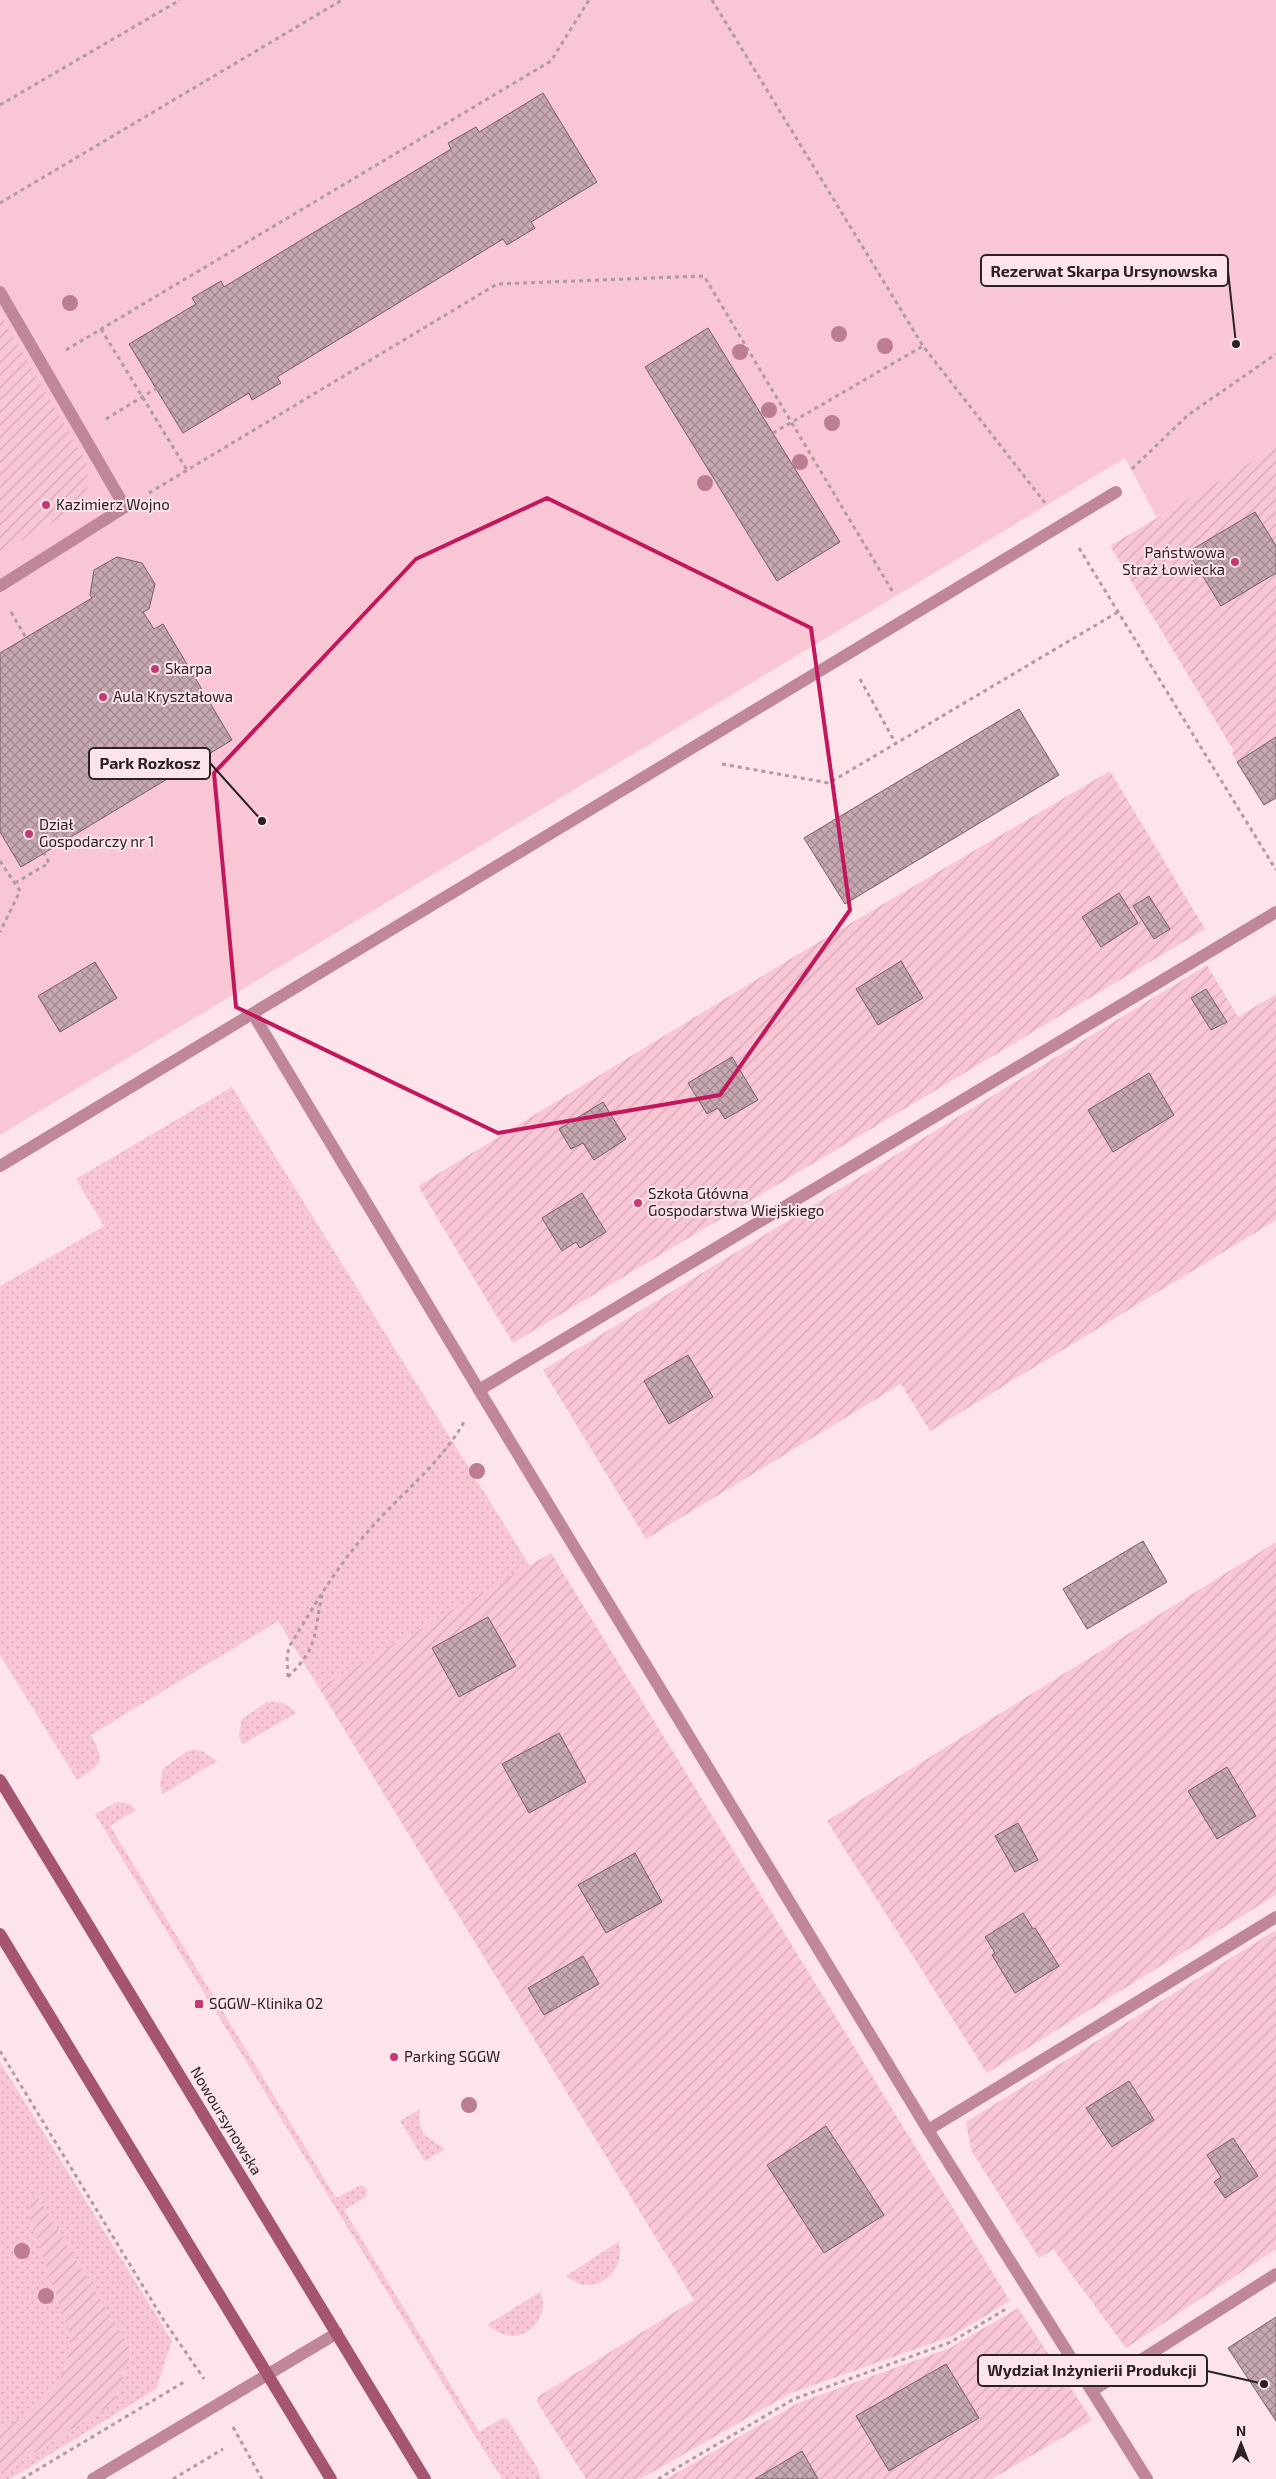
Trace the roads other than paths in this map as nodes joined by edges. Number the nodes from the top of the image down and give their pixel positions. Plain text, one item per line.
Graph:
1 (0, 292) edge
2 (1116, 492) road end
3 (0, 586) edge
4 (1276, 912) edge
5 (253, 1014) junction
6 (0, 1166) edge
7 (479, 1390) junction
8 (0, 1780) edge
9 (1276, 1916) edge
10 (0, 1934) edge
11 (928, 2130) junction
12 (1276, 2274) edge
13 (337, 2333) junction
14 (268, 2375) junction
15 (1092, 2391) junction
16 (93, 2479) edge
17 (331, 2479) edge
18 (425, 2479) edge
19 (1147, 2479) edge

1 - 3 street
2 - 5 street
4 - 7 street
5 - 6 street
5 - 7 street
7 - 11 street
8 - 13 street, Nowoursynowska
9 - 11 street
10 - 14 street
11 - 15 street
12 - 15 street
13 - 14 street
13 - 18 street, Nowoursynowska
14 - 16 street
14 - 17 street
15 - 19 street

